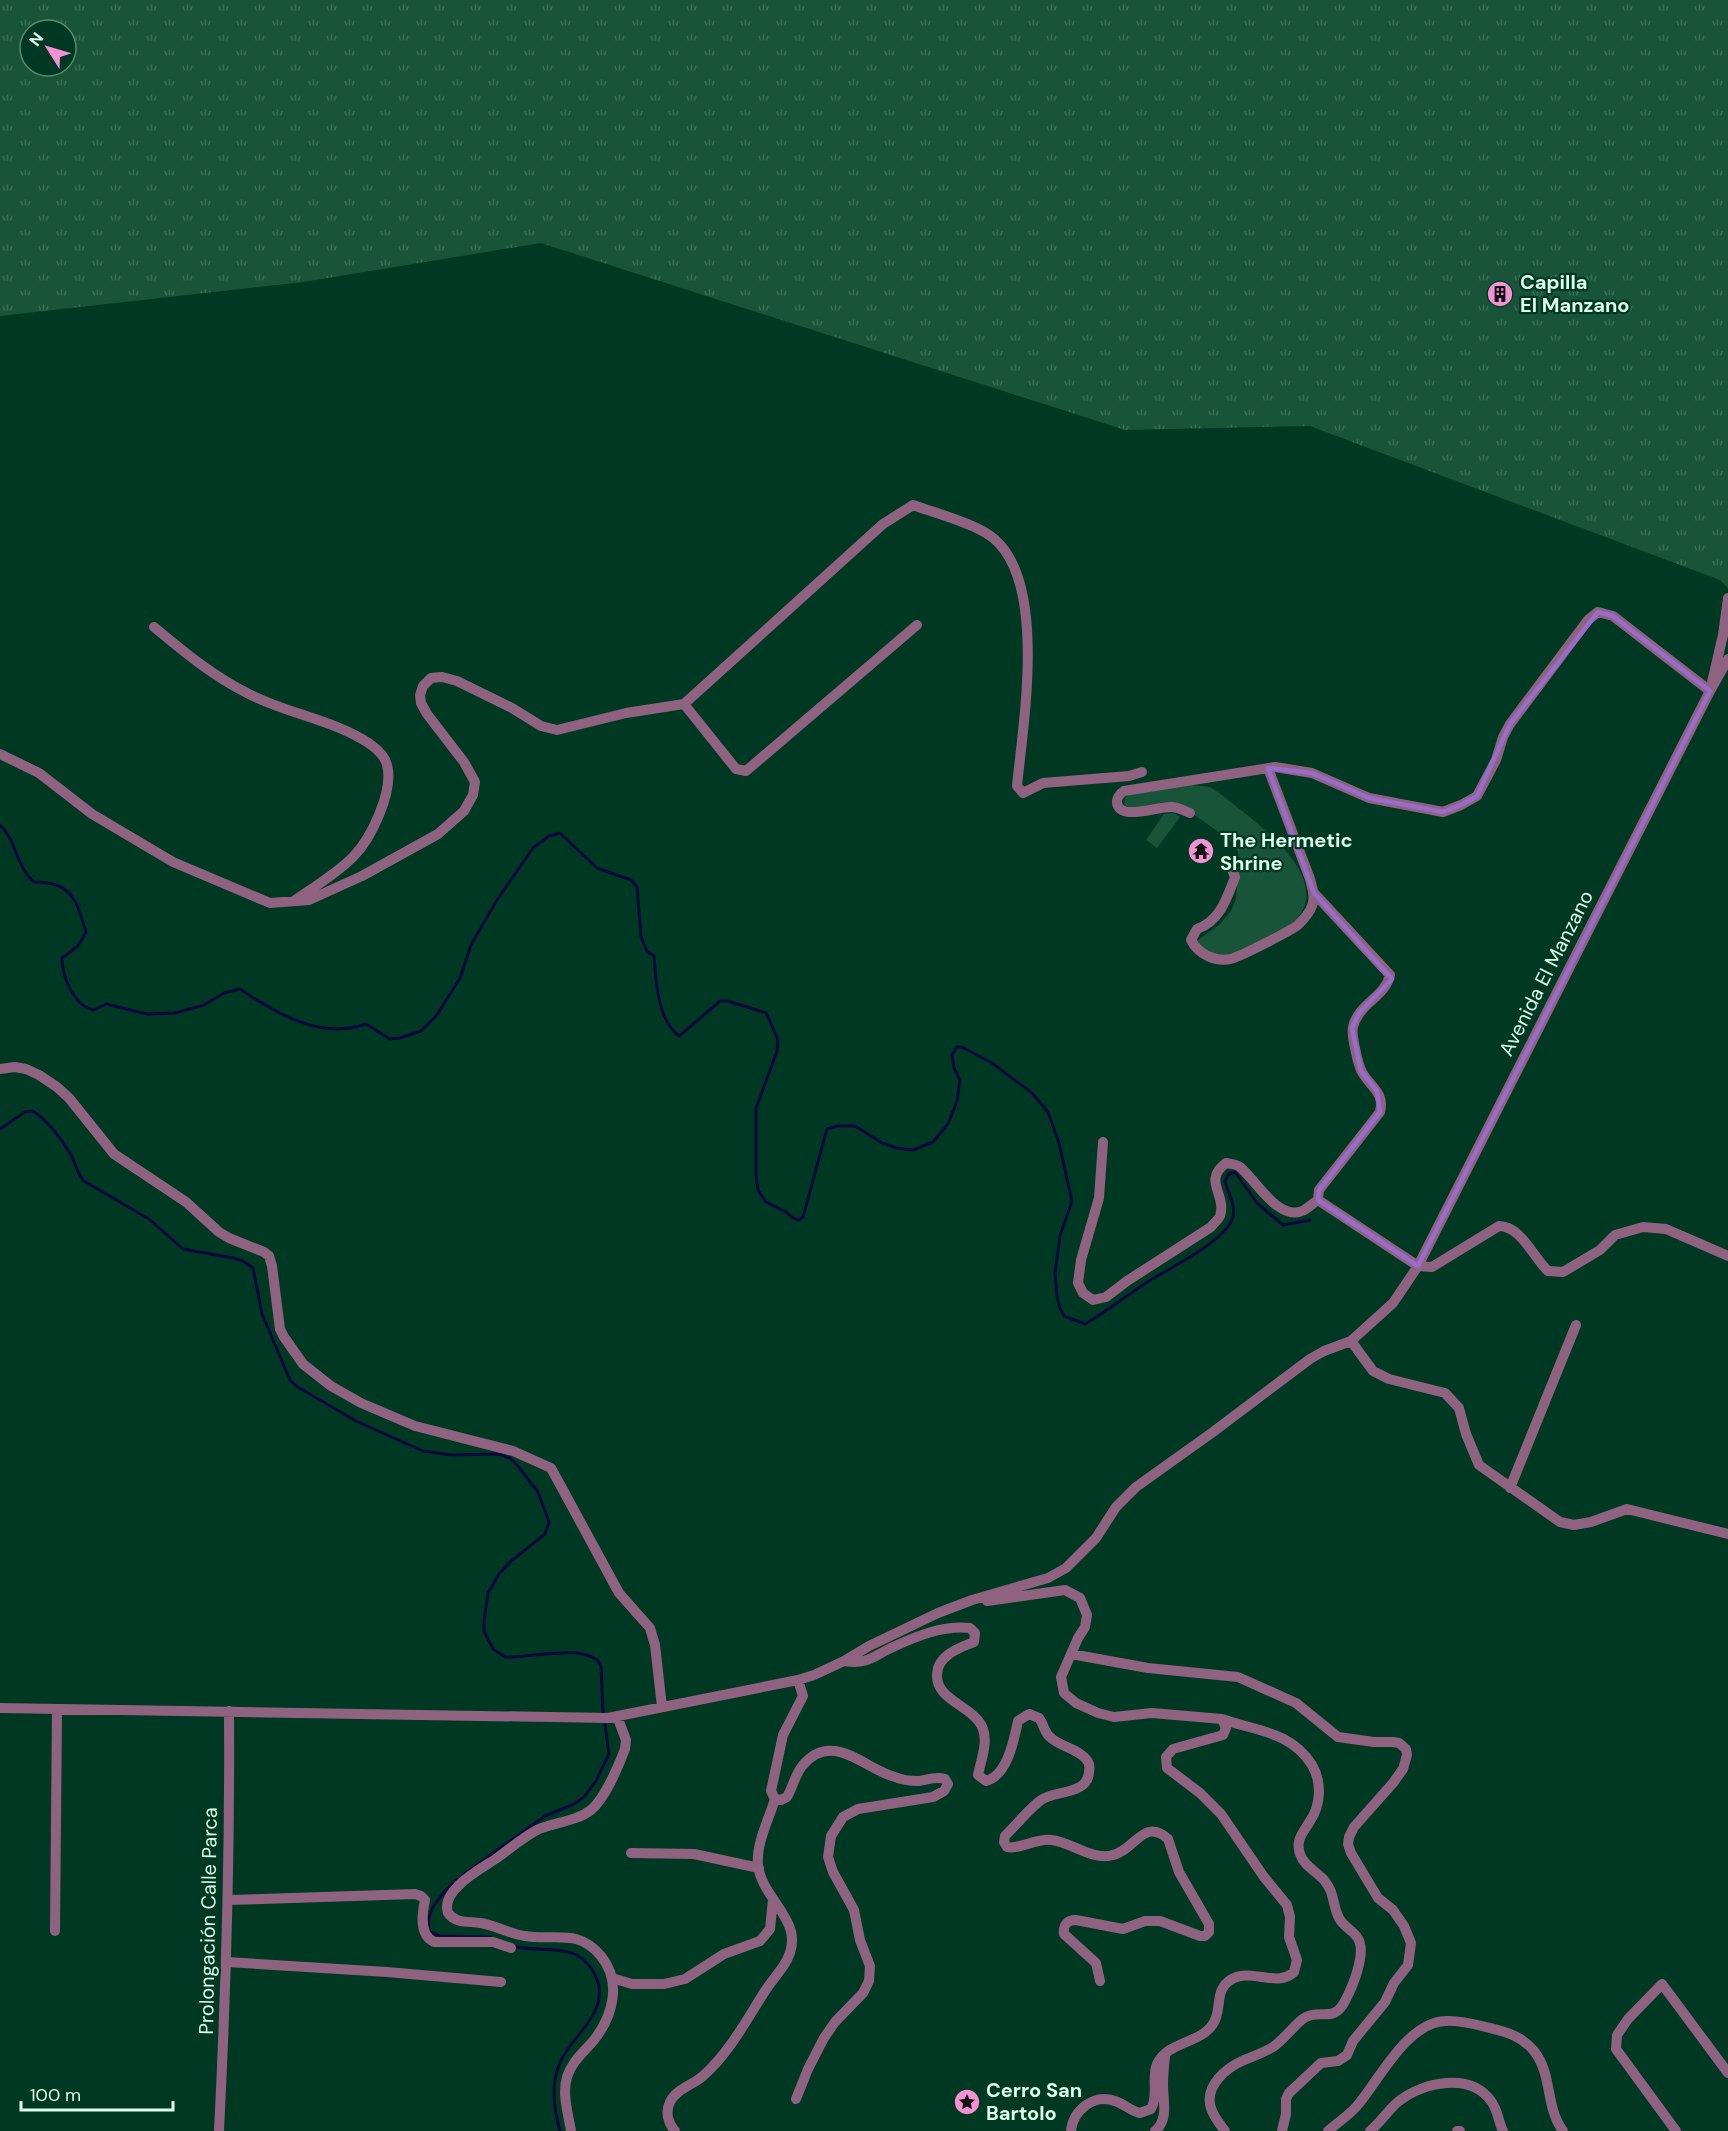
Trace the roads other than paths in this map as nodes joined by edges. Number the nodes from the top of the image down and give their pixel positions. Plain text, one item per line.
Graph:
1 (1728, 598) edge
2 (917, 625) dead end
3 (154, 627) dead end
4 (1728, 659) edge
5 (1710, 691) junction
6 (684, 704) junction
7 (0, 754) edge
8 (1268, 768) junction
9 (1142, 772) dead end
10 (1190, 813) dead end
11 (1233, 872) dead end
12 (1314, 893) junction
13 (292, 902) junction
14 (0, 1069) edge
15 (1103, 1142) dead end
16 (1318, 1200) junction
17 (1728, 1256) edge
18 (1418, 1266) junction
19 (1576, 1325) dead end
20 (1352, 1341) junction
21 (1510, 1488) junction
22 (1728, 1534) edge
23 (972, 1600) junction
24 (1071, 1654) junction
25 (844, 1661) junction
26 (798, 1680) junction
27 (662, 1707) junction
28 (0, 1708) edge
29 (57, 1709) junction
30 (229, 1711) junction
31 (617, 1716) junction
32 (1222, 1719) junction
33 (776, 1799) junction
34 (631, 1853) dead end
35 (759, 1868) junction
36 (773, 1899) junction
37 (228, 1900) junction
38 (56, 1931) dead end
39 (511, 1948) dead end
40 (227, 1962) junction
41 (612, 1978) junction
42 (1100, 1981) dead end
43 (501, 1982) dead end
44 (1166, 2053) junction
45 (1728, 2073) edge
46 (796, 2099) dead end
47 (219, 2131) edge
48 (571, 2131) edge
49 (675, 2131) edge
50 (1071, 2131) edge
51 (1155, 2131) edge
52 (1225, 2131) edge
53 (1282, 2131) edge
54 (1328, 2131) edge
55 (1371, 2131) edge
56 (1503, 2131) edge
57 (1563, 2131) edge
58 (1676, 2131) edge

1 - 5 street, Avenida El Manzano
2 - 6 street
3 - 13 street
4 - 5 street
5 - 8 street
5 - 18 street, Avenida El Manzano
6 - 9 street
6 - 13 street
7 - 13 street
8 - 10 street
8 - 12 street
11 - 12 street
12 - 16 street
14 - 27 street
15 - 16 street
16 - 18 street
17 - 18 street
18 - 20 street, Avenida El Manzano
19 - 21 street
20 - 21 street
20 - 23 street
21 - 22 street
23 - 24 street
23 - 25 street
24 - 32 street
24 - 53 street
25 - 26 street
25 - 42 street
26 - 27 street
26 - 33 street
27 - 31 street
28 - 29 street
29 - 30 street
29 - 38 street
30 - 31 street
30 - 37 street, Prolongación Calle Parca
31 - 41 street
32 - 44 street
32 - 52 street
33 - 35 street
33 - 46 street
34 - 35 street
35 - 36 street
36 - 41 street
36 - 49 street
37 - 39 street
37 - 40 street, Prolongación Calle Parca
40 - 43 street
40 - 47 street, Prolongación Calle Parca
41 - 48 street
44 - 50 street
44 - 51 street
45 - 58 street
54 - 57 street
55 - 56 street

